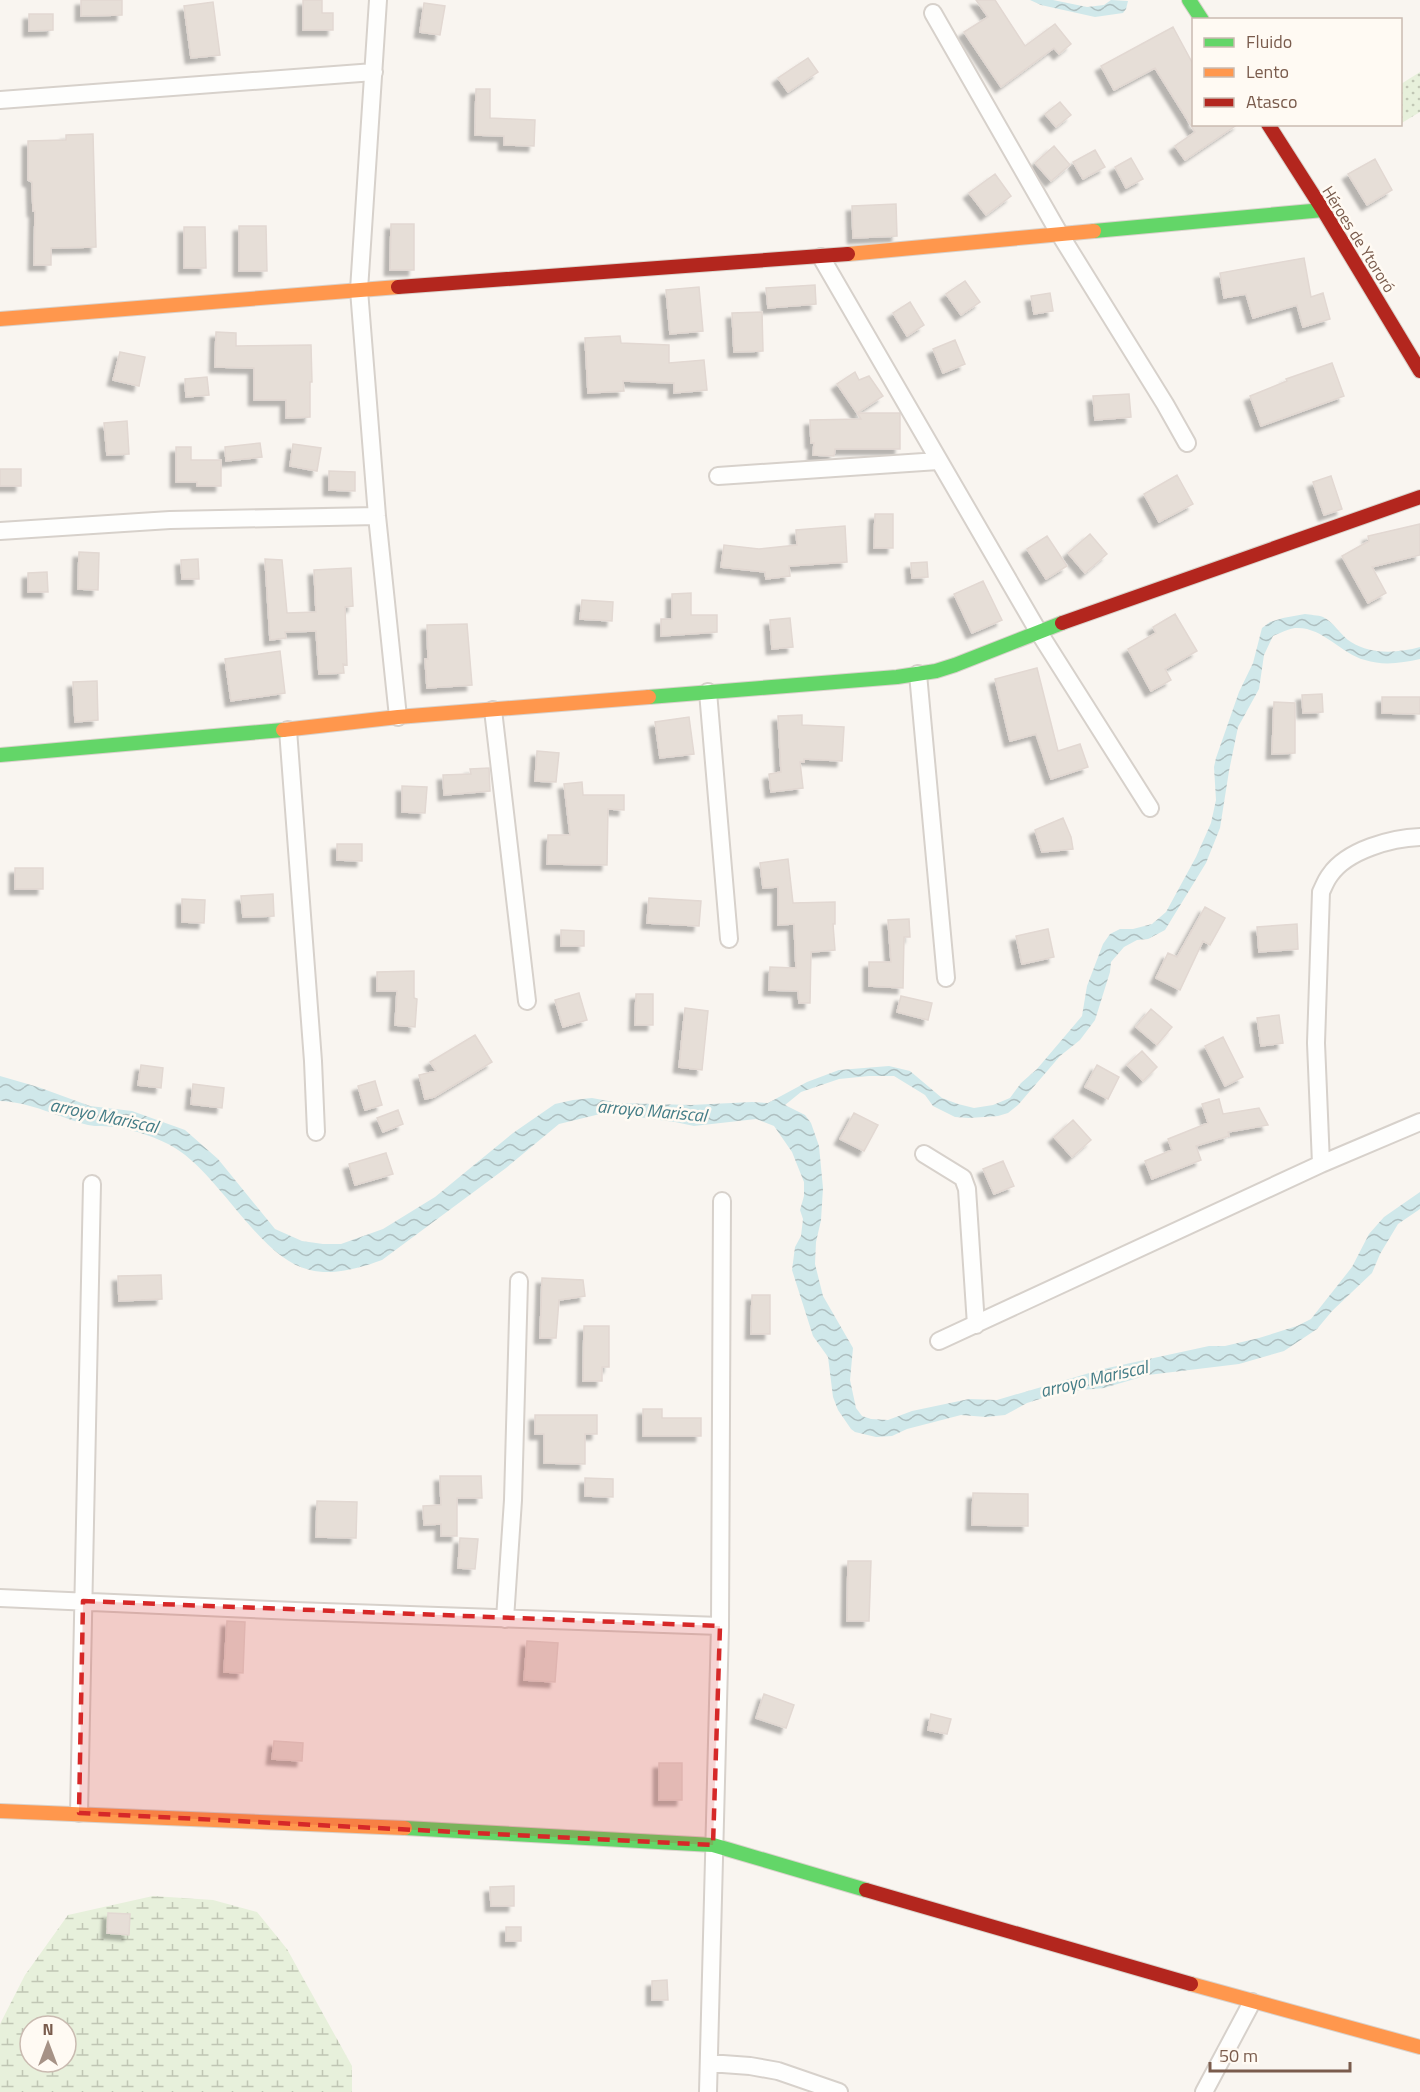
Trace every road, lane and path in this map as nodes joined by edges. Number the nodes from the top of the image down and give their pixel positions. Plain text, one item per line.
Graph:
1 (378, 0) edge
2 (1189, 0) edge
3 (933, 13) dead end
4 (1201, 18) edge
5 (374, 72) junction
6 (0, 100) edge
7 (1269, 126) edge
8 (1323, 210) junction
9 (1059, 233) junction
10 (821, 257) junction
11 (359, 290) junction
12 (0, 319) edge
13 (1420, 371) edge
14 (1187, 443) dead end
15 (938, 461) junction
16 (718, 476) dead end
17 (1420, 497) edge
18 (377, 516) junction
19 (0, 531) edge
20 (1038, 631) junction
21 (918, 674) junction
22 (708, 692) junction
23 (493, 710) junction
24 (398, 717) junction
25 (288, 730) junction
26 (0, 755) edge
27 (1150, 808) dead end
28 (1420, 837) edge
29 (729, 939) dead end
30 (946, 978) dead end
31 (527, 1001) dead end
32 (1420, 1122) edge
33 (316, 1132) dead end
34 (924, 1154) dead end
35 (1321, 1164) junction
36 (92, 1184) dead end
37 (722, 1201) dead end
38 (519, 1281) dead end
39 (976, 1325) junction
40 (939, 1341) dead end
41 (0, 1598) edge
42 (83, 1601) junction
43 (505, 1619) junction
44 (720, 1626) junction
45 (0, 1811) edge
46 (79, 1813) junction
47 (713, 1845) junction
48 (1252, 2002) junction
49 (1420, 2047) edge
50 (709, 2063) junction
51 (708, 2092) edge
52 (839, 2092) edge
53 (1204, 2092) edge

1 - 5 street
2 - 4 street
3 - 9 street
5 - 6 street
5 - 11 street
7 - 8 street, Héroes de Ytororó
8 - 9 street
8 - 13 street, Héroes de Ytororó
9 - 10 street
9 - 14 street
10 - 11 street
10 - 15 street
11 - 12 street
11 - 18 street
15 - 16 street
15 - 20 street
17 - 20 street
18 - 19 street
18 - 24 street
20 - 21 street
20 - 27 street
21 - 22 street
21 - 30 street
22 - 23 street
22 - 29 street
23 - 24 street
23 - 31 street
24 - 25 street
25 - 26 street
25 - 33 street
28 - 35 street
32 - 35 street
34 - 39 street
35 - 39 street
36 - 42 street
37 - 44 street
38 - 43 street
39 - 40 street
41 - 42 street
42 - 43 street
42 - 46 street
43 - 44 street
44 - 47 street
45 - 46 street
46 - 47 street
47 - 48 street
47 - 50 street
48 - 49 street
48 - 53 street
50 - 51 street
50 - 52 street

